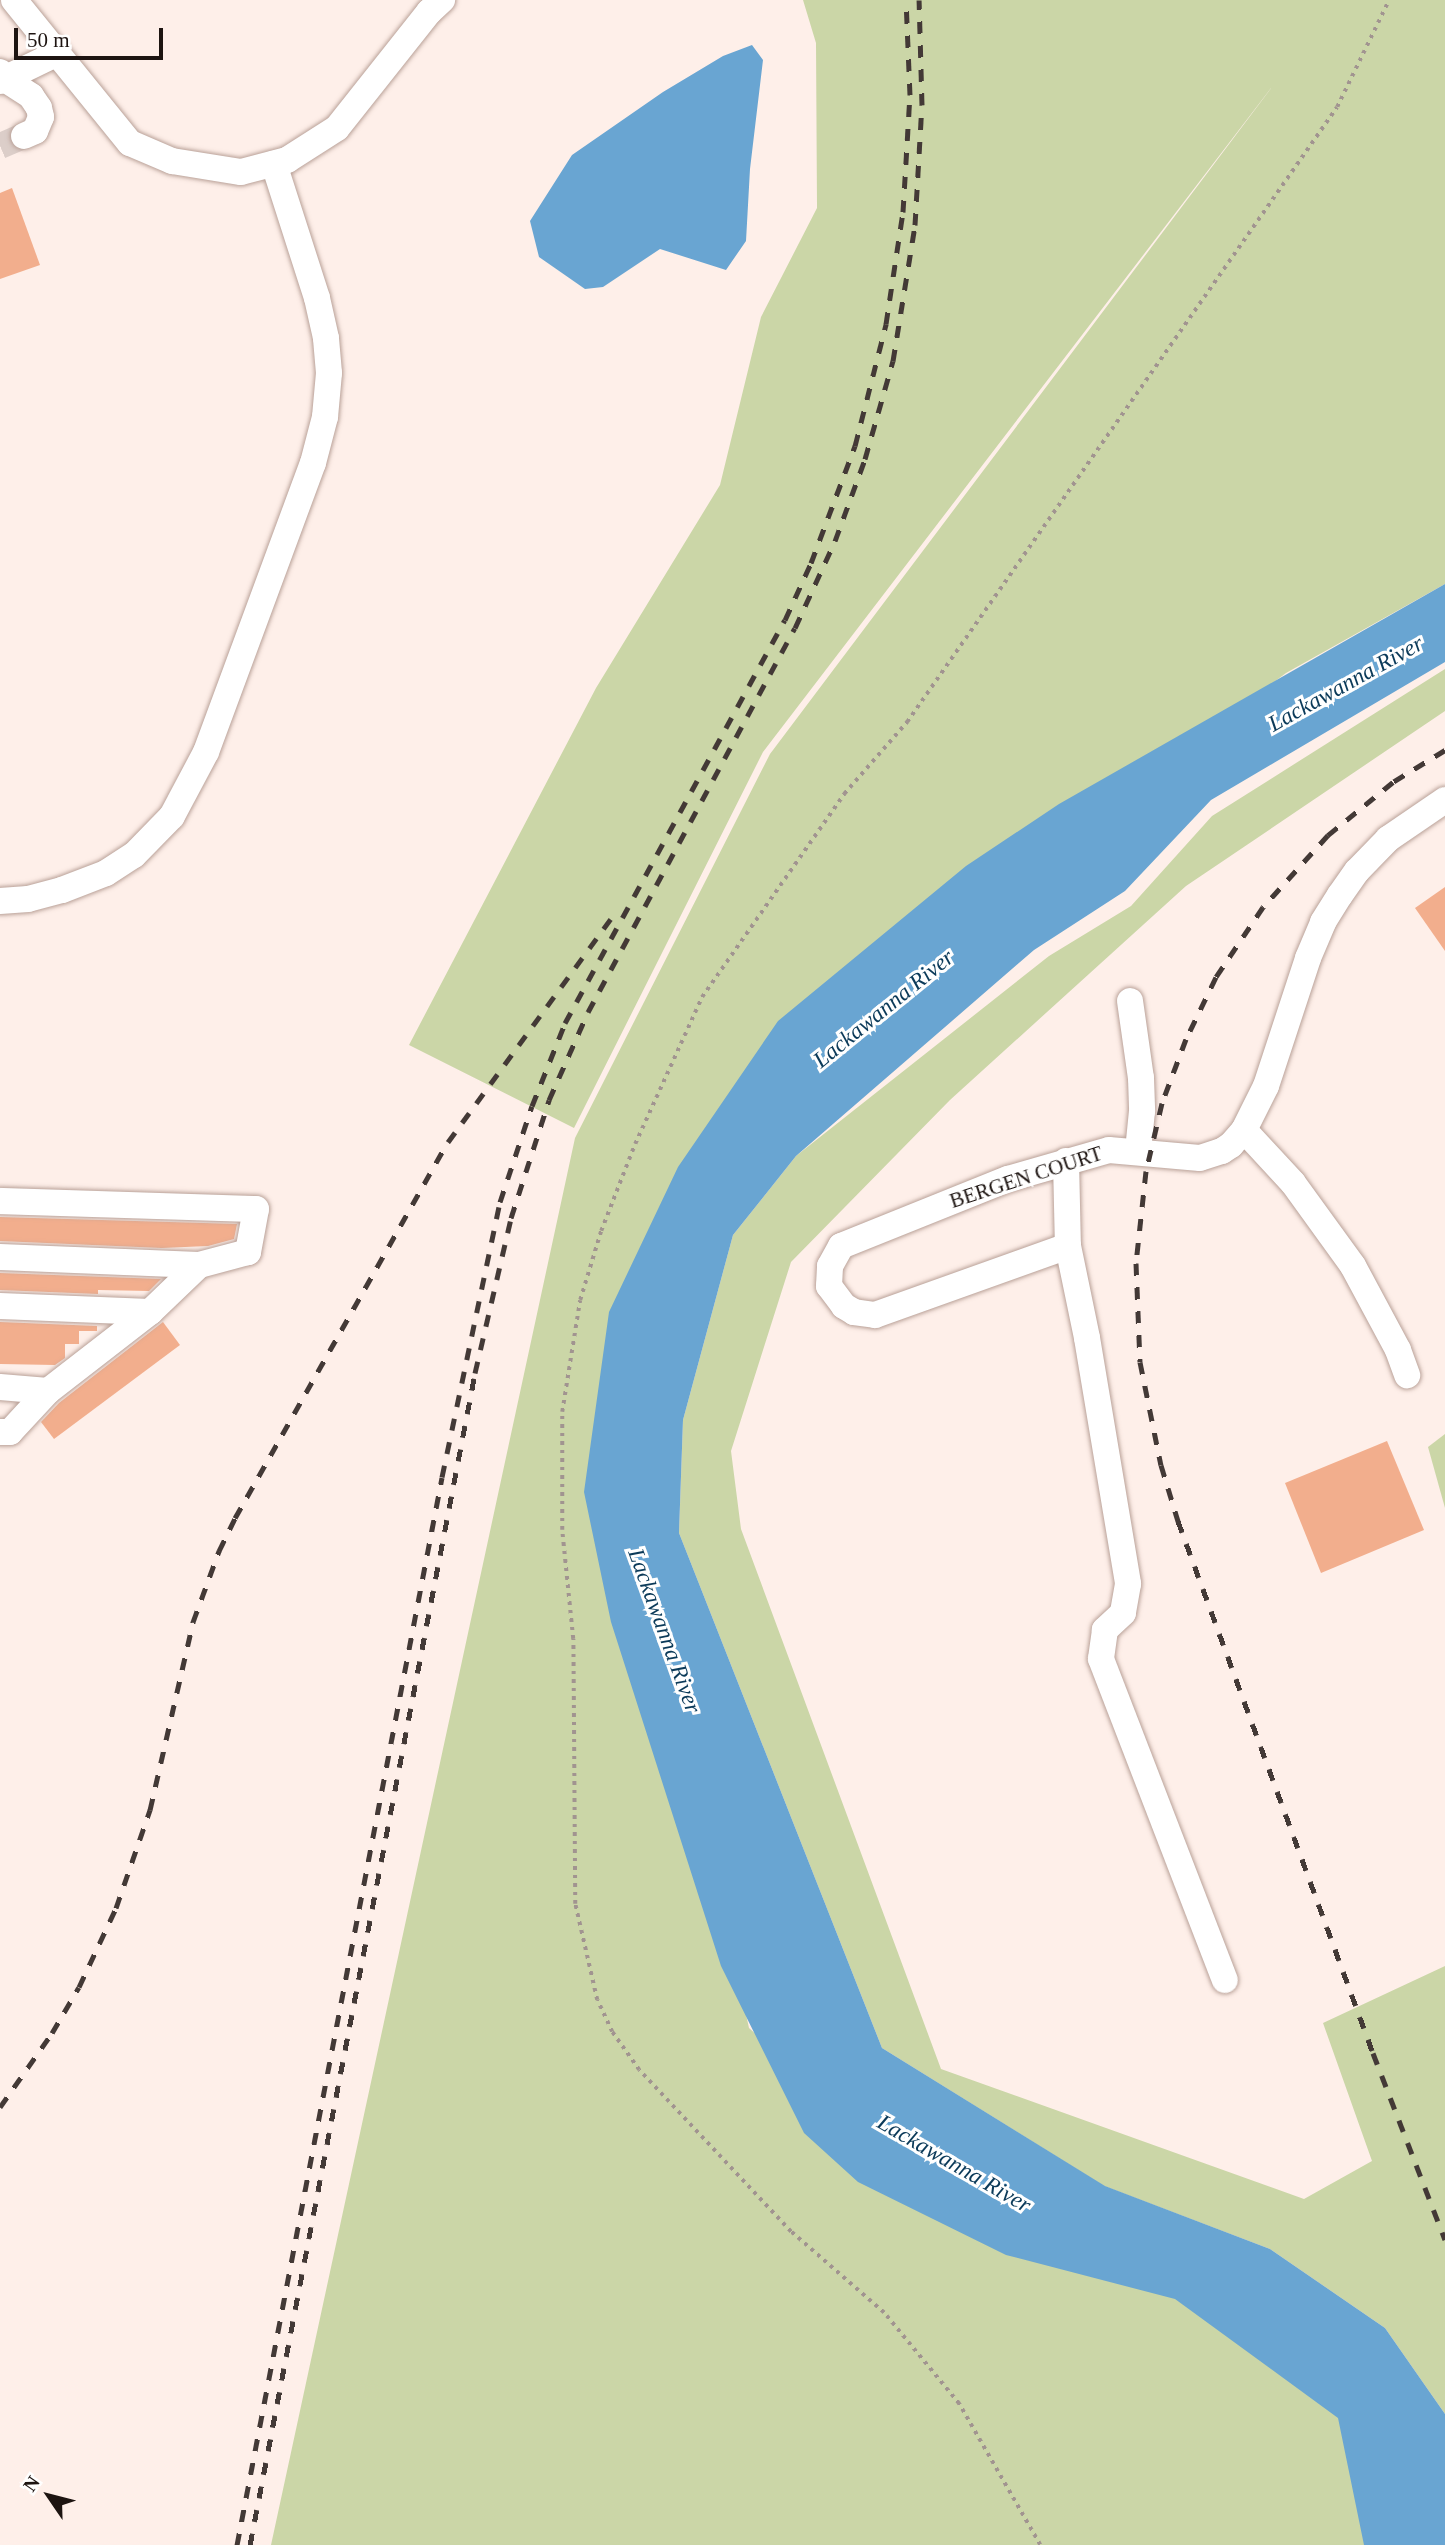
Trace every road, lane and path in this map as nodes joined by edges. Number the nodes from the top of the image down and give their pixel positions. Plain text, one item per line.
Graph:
1 (14, 0) edge
2 (442, 0) edge
3 (58, 53) junction
4 (2, 78) edge
5 (24, 136) tunnel mouth
6 (274, 164) junction
7 (1445, 800) edge
8 (0, 901) edge
9 (1130, 1001) dead end
10 (1244, 1129) junction
11 (1138, 1151) junction
12 (1066, 1161) junction
13 (0, 1201) edge
14 (1068, 1246) junction
15 (0, 1257) edge
16 (199, 1265) junction
17 (0, 1306) edge
18 (150, 1312) junction
19 (1407, 1375) dead end
20 (0, 1387) edge
21 (48, 1391) junction
22 (0, 1432) edge
23 (1225, 1980) dead end

1 - 3 lane
2 - 6 lane
3 - 4 lane
3 - 6 lane
4 - 5 lane
6 - 8 lane
7 - 10 lane, BERGEN COURT
9 - 11 lane
10 - 11 lane, BERGEN COURT
10 - 19 lane
11 - 12 lane, BERGEN COURT
12 - 14 lane
12 - 14 lane, BERGEN COURT
13 - 16 lane
14 - 23 lane
15 - 16 lane
16 - 18 lane
17 - 18 lane
18 - 21 lane
20 - 21 lane
21 - 22 lane

